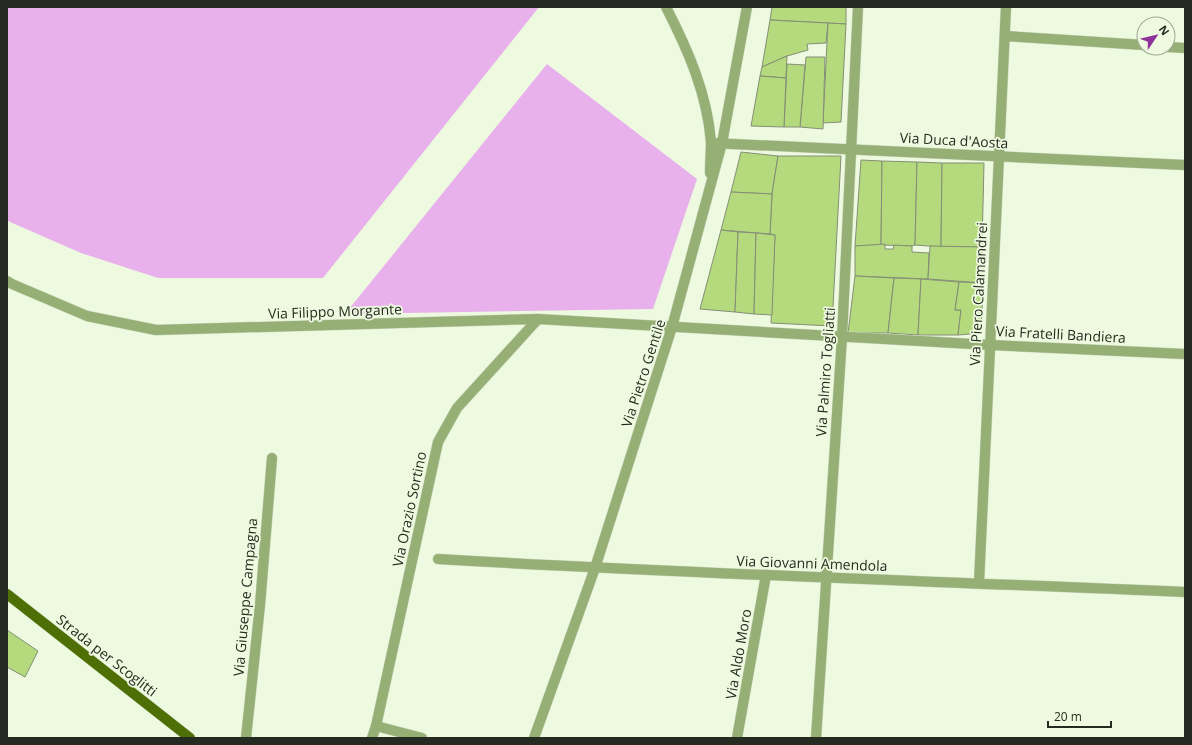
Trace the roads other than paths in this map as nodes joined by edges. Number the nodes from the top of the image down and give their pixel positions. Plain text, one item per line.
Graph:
1 (666, 7) edge
2 (747, 7) edge
3 (858, 7) edge
4 (1006, 7) edge
5 (1004, 36) junction
6 (1136, 44) edge
7 (711, 143) junction
8 (722, 143) junction
9 (852, 149) junction
10 (999, 156) junction
11 (1185, 165) edge
12 (709, 190) junction
13 (7, 281) edge
14 (538, 319) junction
15 (672, 327) junction
16 (842, 337) junction
17 (990, 345) junction
18 (1185, 354) edge
19 (272, 458) dead end
20 (438, 559) dead end
21 (595, 568) junction
22 (766, 575) junction
23 (826, 577) junction
24 (979, 583) junction
25 (1185, 592) edge
26 (7, 594) edge
27 (376, 726) junction
28 (190, 738) edge
29 (246, 738) edge
30 (372, 738) edge
31 (422, 738) edge
32 (534, 738) edge
33 (737, 738) edge
34 (816, 738) edge

1 - 7 street
2 - 8 street, Via Pietro Gentile
3 - 9 street, Via Palmiro Togliatti
4 - 5 street, Via Piero Calamandrei
5 - 6 street
5 - 10 street, Via Piero Calamandrei
7 - 8 street, Via Duca d'Aosta
7 - 12 street
8 - 9 street, Via Duca d'Aosta
8 - 12 street, Via Pietro Gentile
9 - 10 street, Via Duca d'Aosta
9 - 16 street, Via Palmiro Togliatti
10 - 11 street, Via Duca d'Aosta
10 - 17 street, Via Piero Calamandrei
12 - 15 street, Via Pietro Gentile
13 - 14 street, Via Filippo Morgante
14 - 15 street, Via Filippo Morgante
14 - 27 street, Via Orazio Sortino
15 - 16 street, Via Fratelli Bandiera
15 - 21 street, Via Pietro Gentile
16 - 17 street, Via Fratelli Bandiera
16 - 23 street, Via Palmiro Togliatti
17 - 18 street, Via Fratelli Bandiera
17 - 24 street, Via Piero Calamandrei
19 - 29 street, Via Giuseppe Campagna
20 - 21 street, Via Giovanni Amendola
21 - 22 street, Via Giovanni Amendola
21 - 32 street, Via Pietro Gentile
22 - 23 street, Via Giovanni Amendola
22 - 33 street, Via Aldo Moro
23 - 24 street, Via Giovanni Amendola
23 - 34 street, Via Palmiro Togliatti
24 - 25 street, Via Giovanni Amendola
26 - 28 main road, Strada per Scoglitti
27 - 30 street, Via Orazio Sortino
27 - 31 street

